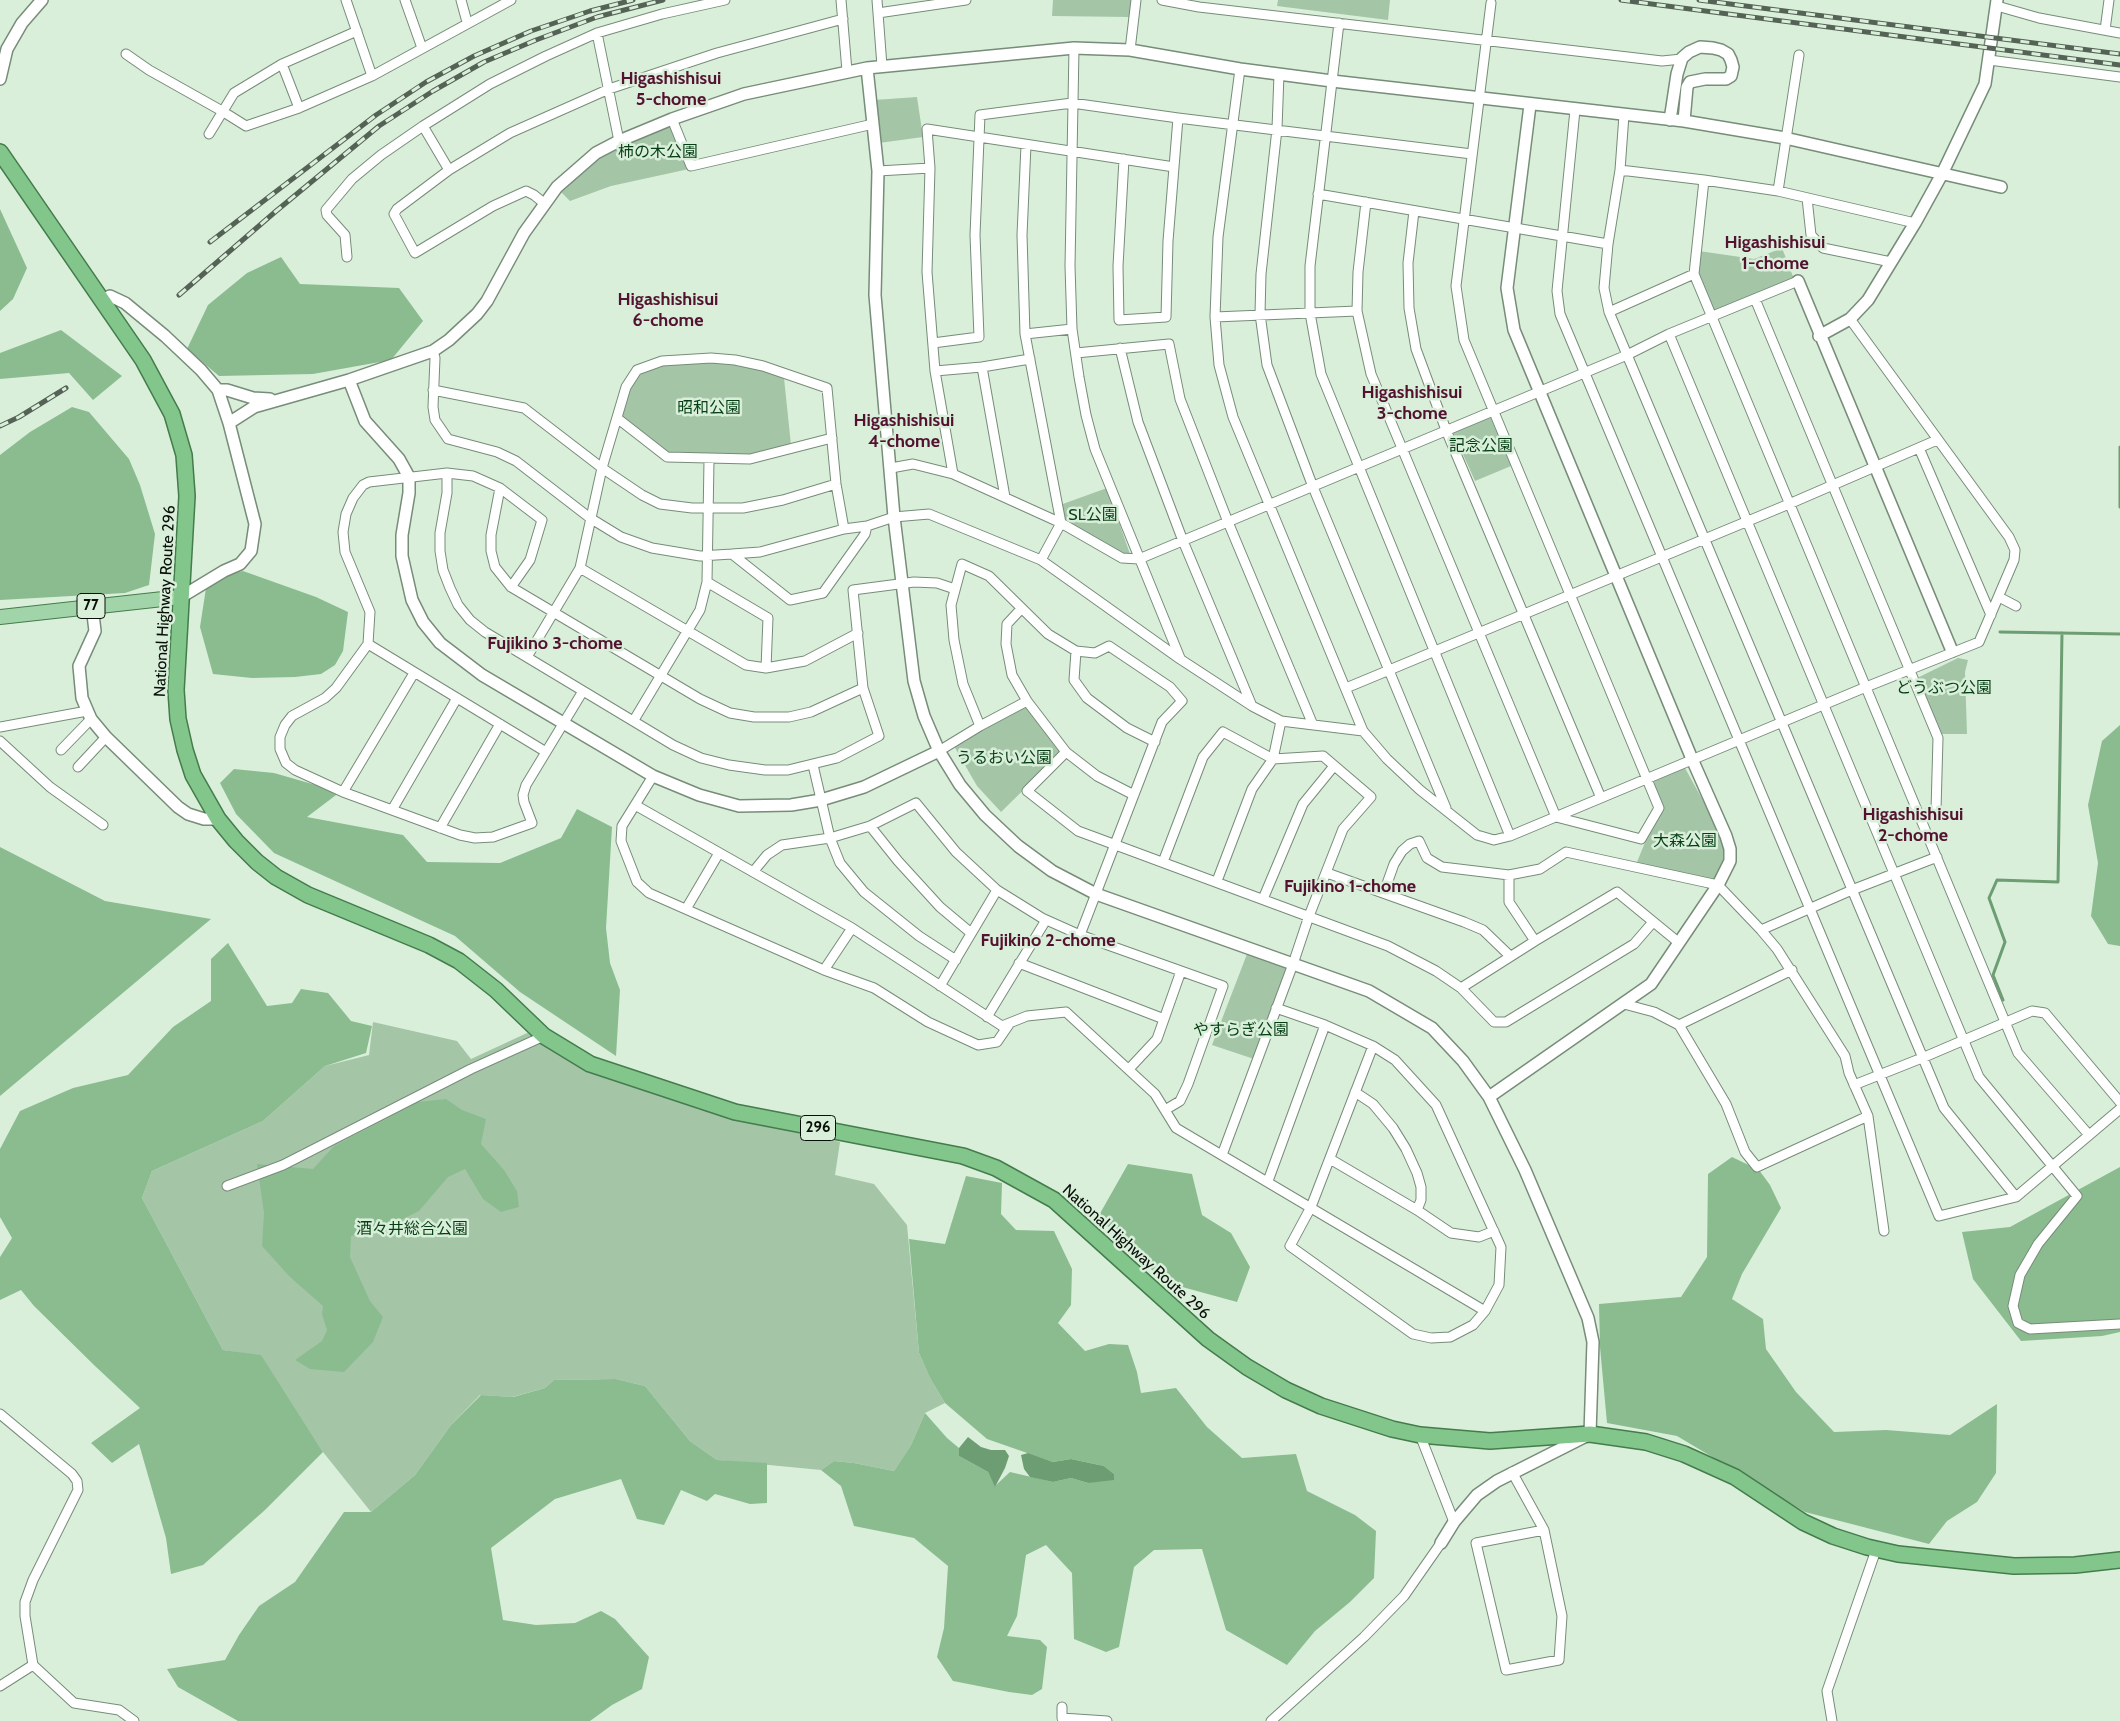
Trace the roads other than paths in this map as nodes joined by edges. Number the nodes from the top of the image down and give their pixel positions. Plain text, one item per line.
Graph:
1 (42, 0) edge
2 (346, 0) edge
3 (405, 0) edge
4 (461, 0) edge
5 (511, 0) edge
6 (725, 0) edge
7 (841, 0) edge
8 (877, 0) edge
9 (966, 0) edge
10 (1136, 0) edge
11 (1162, 0) edge
12 (2109, 0) edge
13 (1491, 3) dead end
14 (1997, 3) edge
15 (878, 13) junction
16 (843, 19) junction
17 (467, 22) junction
18 (1339, 23) junction
19 (2105, 30) junction
20 (357, 31) junction
21 (2120, 32) edge
22 (597, 33) junction
23 (1487, 41) junction
24 (422, 48) junction
25 (1074, 48) junction
26 (1130, 50) junction
27 (126, 54) dead end
28 (1799, 54) dead end
29 (1682, 59) junction
30 (1990, 60) junction
31 (282, 64) junction
32 (882, 66) junction
33 (867, 68) junction
34 (1240, 69) junction
35 (847, 71) junction
36 (1280, 74) junction
37 (372, 76) junction
38 (2120, 77) edge
39 (0, 79) edge
40 (1332, 82) junction
41 (609, 89) junction
42 (1479, 97) junction
43 (1072, 103) junction
44 (1530, 105) junction
45 (299, 108) junction
46 (1574, 110) junction
47 (222, 111) junction
48 (1624, 115) junction
49 (1178, 118) junction
50 (672, 119) junction
51 (1670, 120) junction
52 (1684, 121) junction
53 (873, 124) junction
54 (1234, 124) junction
55 (423, 126) junction
56 (1277, 130) junction
57 (209, 134) dead end
58 (1325, 135) junction
59 (977, 137) junction
60 (1786, 138) junction
61 (619, 140) junction
62 (1026, 145) junction
63 (1072, 151) junction
64 (0, 152) edge
65 (1472, 154) junction
66 (1124, 159) junction
67 (1174, 167) junction
68 (930, 168) junction
69 (449, 170) junction
70 (1620, 170) junction
71 (878, 171) junction
72 (1942, 174) junction
73 (1704, 180) junction
74 (2001, 188) dead end
75 (1778, 190) junction
76 (1318, 194) junction
77 (1807, 198) junction
78 (1366, 202) junction
79 (545, 204) junction
80 (1414, 211) junction
81 (1464, 218) junction
82 (1915, 223) junction
83 (1513, 226) junction
84 (1563, 235) junction
85 (1608, 244) junction
86 (347, 257) dead end
87 (1891, 262) junction
88 (1694, 274) junction
89 (1798, 281) joint
90 (1755, 299) junction
91 (102, 300) junction
92 (1358, 311) junction
93 (1609, 312) junction
94 (1310, 313) junction
95 (1260, 314) junction
96 (1713, 316) junction
97 (1215, 317) junction
98 (1850, 320) junction
99 (1072, 329) junction
100 (1025, 334) junction
101 (1669, 334) junction
102 (1819, 336) junction
103 (933, 343) junction
104 (1120, 348) junction
105 (433, 351) junction
106 (1076, 353) junction
107 (1627, 355) junction
108 (1030, 359) junction
109 (982, 367) junction
110 (935, 371) junction
111 (1585, 372) junction
112 (349, 380) junction
113 (218, 390) junction
114 (433, 390) junction
115 (1539, 391) junction
116 (275, 400) junction
117 (1493, 410) junction
118 (617, 418) junction
119 (229, 423) junction
120 (1446, 430) junction
121 (832, 438) junction
122 (1937, 440) junction
123 (1402, 448) junction
124 (1919, 448) junction
125 (708, 460) junction
126 (1875, 466) junction
127 (602, 468) junction
128 (891, 468) junction
129 (1358, 468) junction
130 (447, 473) junction
131 (953, 474) junction
132 (409, 477) junction
133 (836, 484) junction
134 (1831, 484) junction
135 (1313, 487) junction
136 (500, 488) junction
137 (1005, 497) junction
138 (1789, 504) junction
139 (1270, 505) junction
140 (708, 508) junction
141 (894, 517) junction
142 (590, 518) junction
143 (1747, 521) junction
144 (1228, 522) junction
145 (1061, 523) junction
146 (867, 526) junction
147 (844, 529) junction
148 (1704, 538) junction
149 (1183, 541) junction
150 (732, 554) junction
151 (707, 556) junction
152 (1662, 557) junction
153 (1138, 559) junction
154 (1041, 560) junction
155 (580, 568) junction
156 (1615, 576) junction
157 (707, 582) junction
158 (901, 583) junction
159 (511, 587) junction
160 (955, 589) junction
161 (1569, 595) junction
162 (181, 597) junction
163 (1999, 597) junction
164 (92, 606) junction
165 (2016, 606) dead end
166 (1021, 609) junction
167 (553, 613) junction
168 (1524, 614) junction
169 (1991, 615) junction
170 (0, 617) edge
171 (686, 631) junction
172 (1480, 632) junction
173 (858, 633) junction
174 (368, 644) junction
175 (1076, 651) junction
176 (1434, 651) junction
177 (1952, 651) junction
178 (527, 657) junction
179 (1180, 659) junction
180 (766, 668) junction
181 (1389, 670) junction
182 (1909, 670) junction
183 (414, 673) junction
184 (660, 676) junction
185 (1866, 687) junction
186 (863, 688) junction
187 (1346, 688) junction
188 (583, 691) junction
189 (457, 698) junction
190 (1027, 701) junction
191 (1823, 705) junction
192 (1252, 706) junction
193 (89, 715) junction
194 (634, 720) junction
195 (1281, 721) junction
196 (564, 723) junction
197 (1781, 723) junction
198 (500, 724) junction
199 (1313, 725) junction
200 (980, 726) junction
201 (0, 727) edge
202 (1363, 730) junction
203 (106, 737) junction
204 (1739, 739) junction
205 (0, 741) edge
206 (1155, 742) junction
207 (61, 750) dead end
208 (938, 751) junction
209 (546, 752) junction
210 (1066, 752) junction
211 (1273, 759) junction
212 (1692, 759) junction
213 (813, 765) junction
214 (1334, 766) junction
215 (78, 767) dead end
216 (653, 776) junction
217 (1645, 778) junction
218 (343, 792) junction
219 (1134, 795) junction
220 (1601, 798) junction
221 (822, 800) junction
222 (635, 805) junction
223 (1446, 809) junction
224 (392, 810) junction
225 (1556, 817) junction
226 (1920, 817) junction
227 (218, 819) junction
228 (103, 825) dead end
229 (870, 826) junction
230 (440, 828) junction
231 (1510, 836) junction
232 (830, 838) junction
233 (1115, 844) junction
234 (719, 853) junction
235 (1937, 857) junction
236 (1163, 862) junction
237 (753, 872) junction
238 (1327, 873) junction
239 (1894, 873) junction
240 (1509, 875) junction
241 (1217, 881) junction
242 (1718, 885) junction
243 (997, 890) junction
244 (1852, 890) junction
245 (1384, 892) junction
246 (1096, 894) junction
247 (1263, 899) junction
248 (1810, 908) junction
249 (686, 909) junction
250 (1308, 916) junction
251 (1046, 920) junction
252 (1653, 922) junction
253 (852, 928) junction
254 (1762, 930) junction
255 (970, 933) junction
256 (1080, 935) junction
257 (1535, 941) junction
258 (1678, 942) junction
259 (1510, 956) junction
260 (956, 960) junction
261 (1019, 963) junction
262 (1293, 964) junction
263 (824, 970) junction
264 (1792, 970) junction
265 (1182, 971) junction
266 (940, 986) junction
267 (1461, 988) junction
268 (1624, 1004) junction
269 (1276, 1008) junction
270 (987, 1016) junction
271 (1164, 1019) junction
272 (2006, 1022) junction
273 (1010, 1023) junction
274 (1325, 1025) junction
275 (1679, 1025) junction
276 (544, 1036) junction
277 (1964, 1041) junction
278 (1373, 1046) junction
279 (1922, 1058) junction
280 (1128, 1070) junction
281 (1880, 1075) junction
282 (1854, 1085) junction
283 (1355, 1092) junction
284 (1489, 1097) junction
285 (2120, 1102) edge
286 (2120, 1109) edge
287 (1165, 1110) junction
288 (1868, 1116) junction
289 (2089, 1135) junction
290 (1222, 1155) junction
291 (1330, 1159) junction
292 (2052, 1166) junction
293 (1268, 1181) junction
294 (227, 1186) dead end
295 (2016, 1198) junction
296 (1311, 1207) junction
297 (1417, 1210) junction
298 (1494, 1231) junction
299 (1884, 1231) dead end
300 (1485, 1311) junction
301 (2120, 1324) edge
302 (0, 1414) edge
303 (1590, 1434) junction
304 (1420, 1435) junction
305 (1512, 1472) junction
306 (1454, 1522) junction
307 (1544, 1530) junction
308 (1441, 1543) joint
309 (1876, 1550) junction
310 (2120, 1560) edge
311 (33, 1665) junction
312 (0, 1686) edge
313 (1062, 1706) dead end
314 (134, 1721) edge
315 (1107, 1721) edge
316 (1271, 1721) edge
317 (1832, 1721) edge

1 - 39 street
2 - 20 street
3 - 24 street
4 - 17 street
5 - 17 street
6 - 22 street
7 - 16 street
8 - 15 street
9 - 15 street
10 - 26 street
11 - 18 street
12 - 19 street
13 - 23 street
14 - 19 street
14 - 30 street
15 - 32 street
16 - 35 street
16 - 41 street
17 - 24 street
18 - 23 street
18 - 40 street
19 - 21 street
20 - 31 street
20 - 37 street
22 - 41 street
22 - 55 street
23 - 29 street
23 - 42 street
24 - 37 street
25 - 26 street
25 - 32 street
25 - 43 street
26 - 34 street
27 - 47 street
28 - 60 street
29 - 51 street
29 - 52 street
30 - 38 street
30 - 72 street
31 - 45 street
31 - 47 street
32 - 33 street
33 - 35 street
33 - 53 street
34 - 36 street
34 - 54 street
35 - 50 street
36 - 40 street
36 - 56 street
37 - 45 street
40 - 42 street
40 - 58 street
41 - 61 street
41 - 69 street
42 - 44 street
42 - 65 street
43 - 49 street
43 - 59 street
43 - 63 street
44 - 46 street
44 - 83 street
45 - 47 street
46 - 48 street
46 - 84 street
47 - 57 street
48 - 51 street
48 - 70 street
49 - 54 street
49 - 67 street
50 - 53 street
50 - 61 street
51 - 52 street
52 - 60 street
53 - 71 street
54 - 56 street
54 - 97 street
55 - 69 street
55 - 86 street
56 - 58 street
56 - 95 street
58 - 65 street
58 - 76 street
59 - 62 street
59 - 68 street
59 - 103 street
60 - 72 street
60 - 75 street
61 - 79 street
62 - 63 street
62 - 100 street
63 - 66 street
63 - 99 street
64 - 91 highway, National Highway Route 296 / 296
65 - 81 street
66 - 67 street
66 - 67 street
68 - 71 street
68 - 103 street
69 - 79 street
70 - 73 street
70 - 85 street
71 - 128 street
72 - 74 street
72 - 82 street
73 - 75 street
73 - 88 street
75 - 77 street
76 - 78 street
76 - 94 street
77 - 82 street
77 - 87 street
78 - 80 street
78 - 92 street
79 - 105 street
80 - 81 street
80 - 120 street
81 - 83 street
81 - 117 street
82 - 87 street
83 - 84 street
83 - 115 street
84 - 85 street
84 - 111 street
85 - 93 street
87 - 98 street
88 - 93 street
88 - 96 street
89 - 90 street
89 - 102 street
90 - 96 street
90 - 134 street
91 - 113 street
91 - 162 highway, National Highway Route 296 / 296
92 - 94 street
92 - 123 street
93 - 107 street
94 - 95 street
94 - 129 street
95 - 97 street
95 - 135 street
96 - 101 street
96 - 138 street
97 - 139 street
98 - 102 street
98 - 122 street
99 - 100 street
99 - 106 street
100 - 108 street
101 - 107 street
101 - 143 street
102 - 126 street
103 - 110 street
104 - 106 street
104 - 144 street
104 - 149 street
105 - 112 street
105 - 114 street
106 - 153 street
107 - 111 street
107 - 148 street
108 - 109 street
108 - 145 street
109 - 110 street
109 - 137 street
110 - 131 street
111 - 115 street
111 - 152 street
112 - 116 street
112 - 132 street
113 - 116 street
113 - 119 street
114 - 127 street
114 - 142 street
115 - 117 street
115 - 156 street
116 - 119 street
117 - 120 street
117 - 161 street
118 - 121 street
118 - 125 street
118 - 127 street
119 - 162 street
120 - 123 street
120 - 168 street
121 - 125 street
121 - 133 street
122 - 124 street
122 - 163 street
123 - 129 street
123 - 172 street
124 - 126 street
124 - 169 street
125 - 140 street
126 - 134 street
126 - 177 street
127 - 140 street
127 - 142 street
128 - 131 street
128 - 141 street
129 - 135 street
129 - 176 street
130 - 132 street
130 - 136 street
130 - 178 street
131 - 137 street
132 - 174 street
132 - 196 street
133 - 140 street
133 - 147 street
134 - 138 street
134 - 182 street
135 - 139 street
135 - 181 street
136 - 159 street
136 - 159 street
137 - 145 street
138 - 143 street
138 - 185 street
139 - 144 street
139 - 187 street
140 - 151 street
141 - 146 street
141 - 154 street
141 - 158 street
142 - 151 street
142 - 155 street
143 - 148 street
143 - 191 street
144 - 149 street
144 - 199 street
145 - 153 street
145 - 154 street
146 - 147 street
146 - 150 street
147 - 150 street
148 - 152 street
148 - 197 street
149 - 153 street
149 - 192 street
150 - 151 street
151 - 157 street
152 - 156 street
152 - 204 street
153 - 179 street
154 - 179 street
155 - 167 street
155 - 171 street
156 - 161 street
156 - 212 street
157 - 171 street
157 - 180 street
158 - 160 street
158 - 173 street
158 - 208 street
159 - 167 street
160 - 166 street
160 - 200 street
161 - 168 street
161 - 217 street
162 - 164 main road, 77
162 - 227 highway, National Highway Route 296 / 296
163 - 165 street
163 - 169 street
164 - 170 main road, 77
164 - 193 street
166 - 175 street
166 - 190 street
167 - 178 street
167 - 184 street
168 - 172 street
168 - 220 street
169 - 177 street
171 - 180 street
171 - 184 street
172 - 176 street
172 - 225 street
173 - 180 street
173 - 186 street
174 - 183 street
174 - 218 street
175 - 206 street
175 - 206 street
176 - 181 street
176 - 231 street
177 - 182 street
178 - 188 street
179 - 192 street
181 - 187 street
181 - 223 street
182 - 185 street
182 - 226 street
183 - 189 street
183 - 218 street
184 - 186 street
184 - 194 street
185 - 191 street
185 - 226 street
186 - 213 street
187 - 202 street
188 - 194 street
188 - 196 street
189 - 198 street
189 - 224 street
190 - 200 street
190 - 210 street
191 - 197 street
191 - 239 street
192 - 195 street
193 - 201 street
193 - 203 street
193 - 207 street
194 - 213 street
195 - 199 street
195 - 211 street
196 - 209 street
196 - 216 street
197 - 204 street
197 - 244 street
198 - 209 street
198 - 230 street
199 - 202 street
200 - 208 street
202 - 223 street
203 - 215 street
203 - 227 street
204 - 212 street
204 - 248 street
205 - 228 street
206 - 219 street
208 - 221 street
208 - 246 street
209 - 230 street
210 - 219 street
210 - 233 street
211 - 214 street
211 - 236 street
211 - 241 street
212 - 217 street
212 - 242 street
213 - 221 street
214 - 238 street
214 - 247 street
216 - 221 street
216 - 222 street
217 - 220 street
217 - 225 street
218 - 224 street
219 - 233 street
220 - 225 street
221 - 232 street
222 - 234 street
222 - 249 street
223 - 231 street
224 - 230 street
225 - 231 street
226 - 235 street
227 - 276 highway, National Highway Route 296 / 296
229 - 232 street
229 - 243 street
229 - 255 street
232 - 237 street
232 - 260 street
233 - 236 street
233 - 246 street
234 - 237 street
234 - 249 street
235 - 239 street
235 - 272 street
236 - 241 street
237 - 253 street
238 - 245 street
238 - 250 street
239 - 244 street
239 - 277 street
240 - 242 street
240 - 245 street
240 - 257 street
241 - 247 street
242 - 254 street
242 - 258 street
243 - 251 street
243 - 255 street
244 - 248 street
244 - 279 street
245 - 259 street
246 - 256 street
246 - 262 street
247 - 250 street
248 - 254 street
248 - 281 street
249 - 263 street
250 - 262 street
250 - 267 street
251 - 256 street
251 - 261 street
252 - 257 street
252 - 258 street
252 - 267 street
253 - 263 street
253 - 266 street
254 - 264 street
255 - 260 street
256 - 265 street
257 - 259 street
258 - 268 street
259 - 267 street
260 - 266 street
261 - 270 street
261 - 271 street
262 - 269 street
262 - 284 street
263 - 273 street
264 - 275 street
264 - 282 street
265 - 271 street
265 - 287 street
266 - 270 street
268 - 275 street
268 - 284 street
269 - 274 street
269 - 290 street
270 - 273 street
271 - 280 street
272 - 277 street
272 - 285 street
272 - 289 street
273 - 280 street
274 - 278 street
274 - 293 street
275 - 288 street
276 - 294 street
276 - 304 highway, National Highway Route 296 / 296
277 - 279 street
277 - 292 street
278 - 283 street
278 - 298 street
279 - 281 street
279 - 295 street
280 - 287 street
281 - 282 street
281 - 295 street
282 - 288 street
283 - 291 street
283 - 297 street
284 - 303 street
286 - 289 street
287 - 290 street
288 - 299 street
289 - 292 street
290 - 293 street
291 - 296 street
291 - 297 street
292 - 295 street
292 - 301 street
293 - 296 street
296 - 300 street
296 - 300 street
297 - 298 street
298 - 300 street
302 - 311 street
303 - 304 highway, National Highway Route 296 / 296
303 - 305 street
303 - 309 highway, National Highway Route 296 / 296
304 - 306 street
305 - 306 street
305 - 307 street
306 - 308 street
307 - 307 street
308 - 316 street
309 - 310 highway, National Highway Route 296 / 296
309 - 317 street
311 - 312 street
311 - 314 street
313 - 315 street

